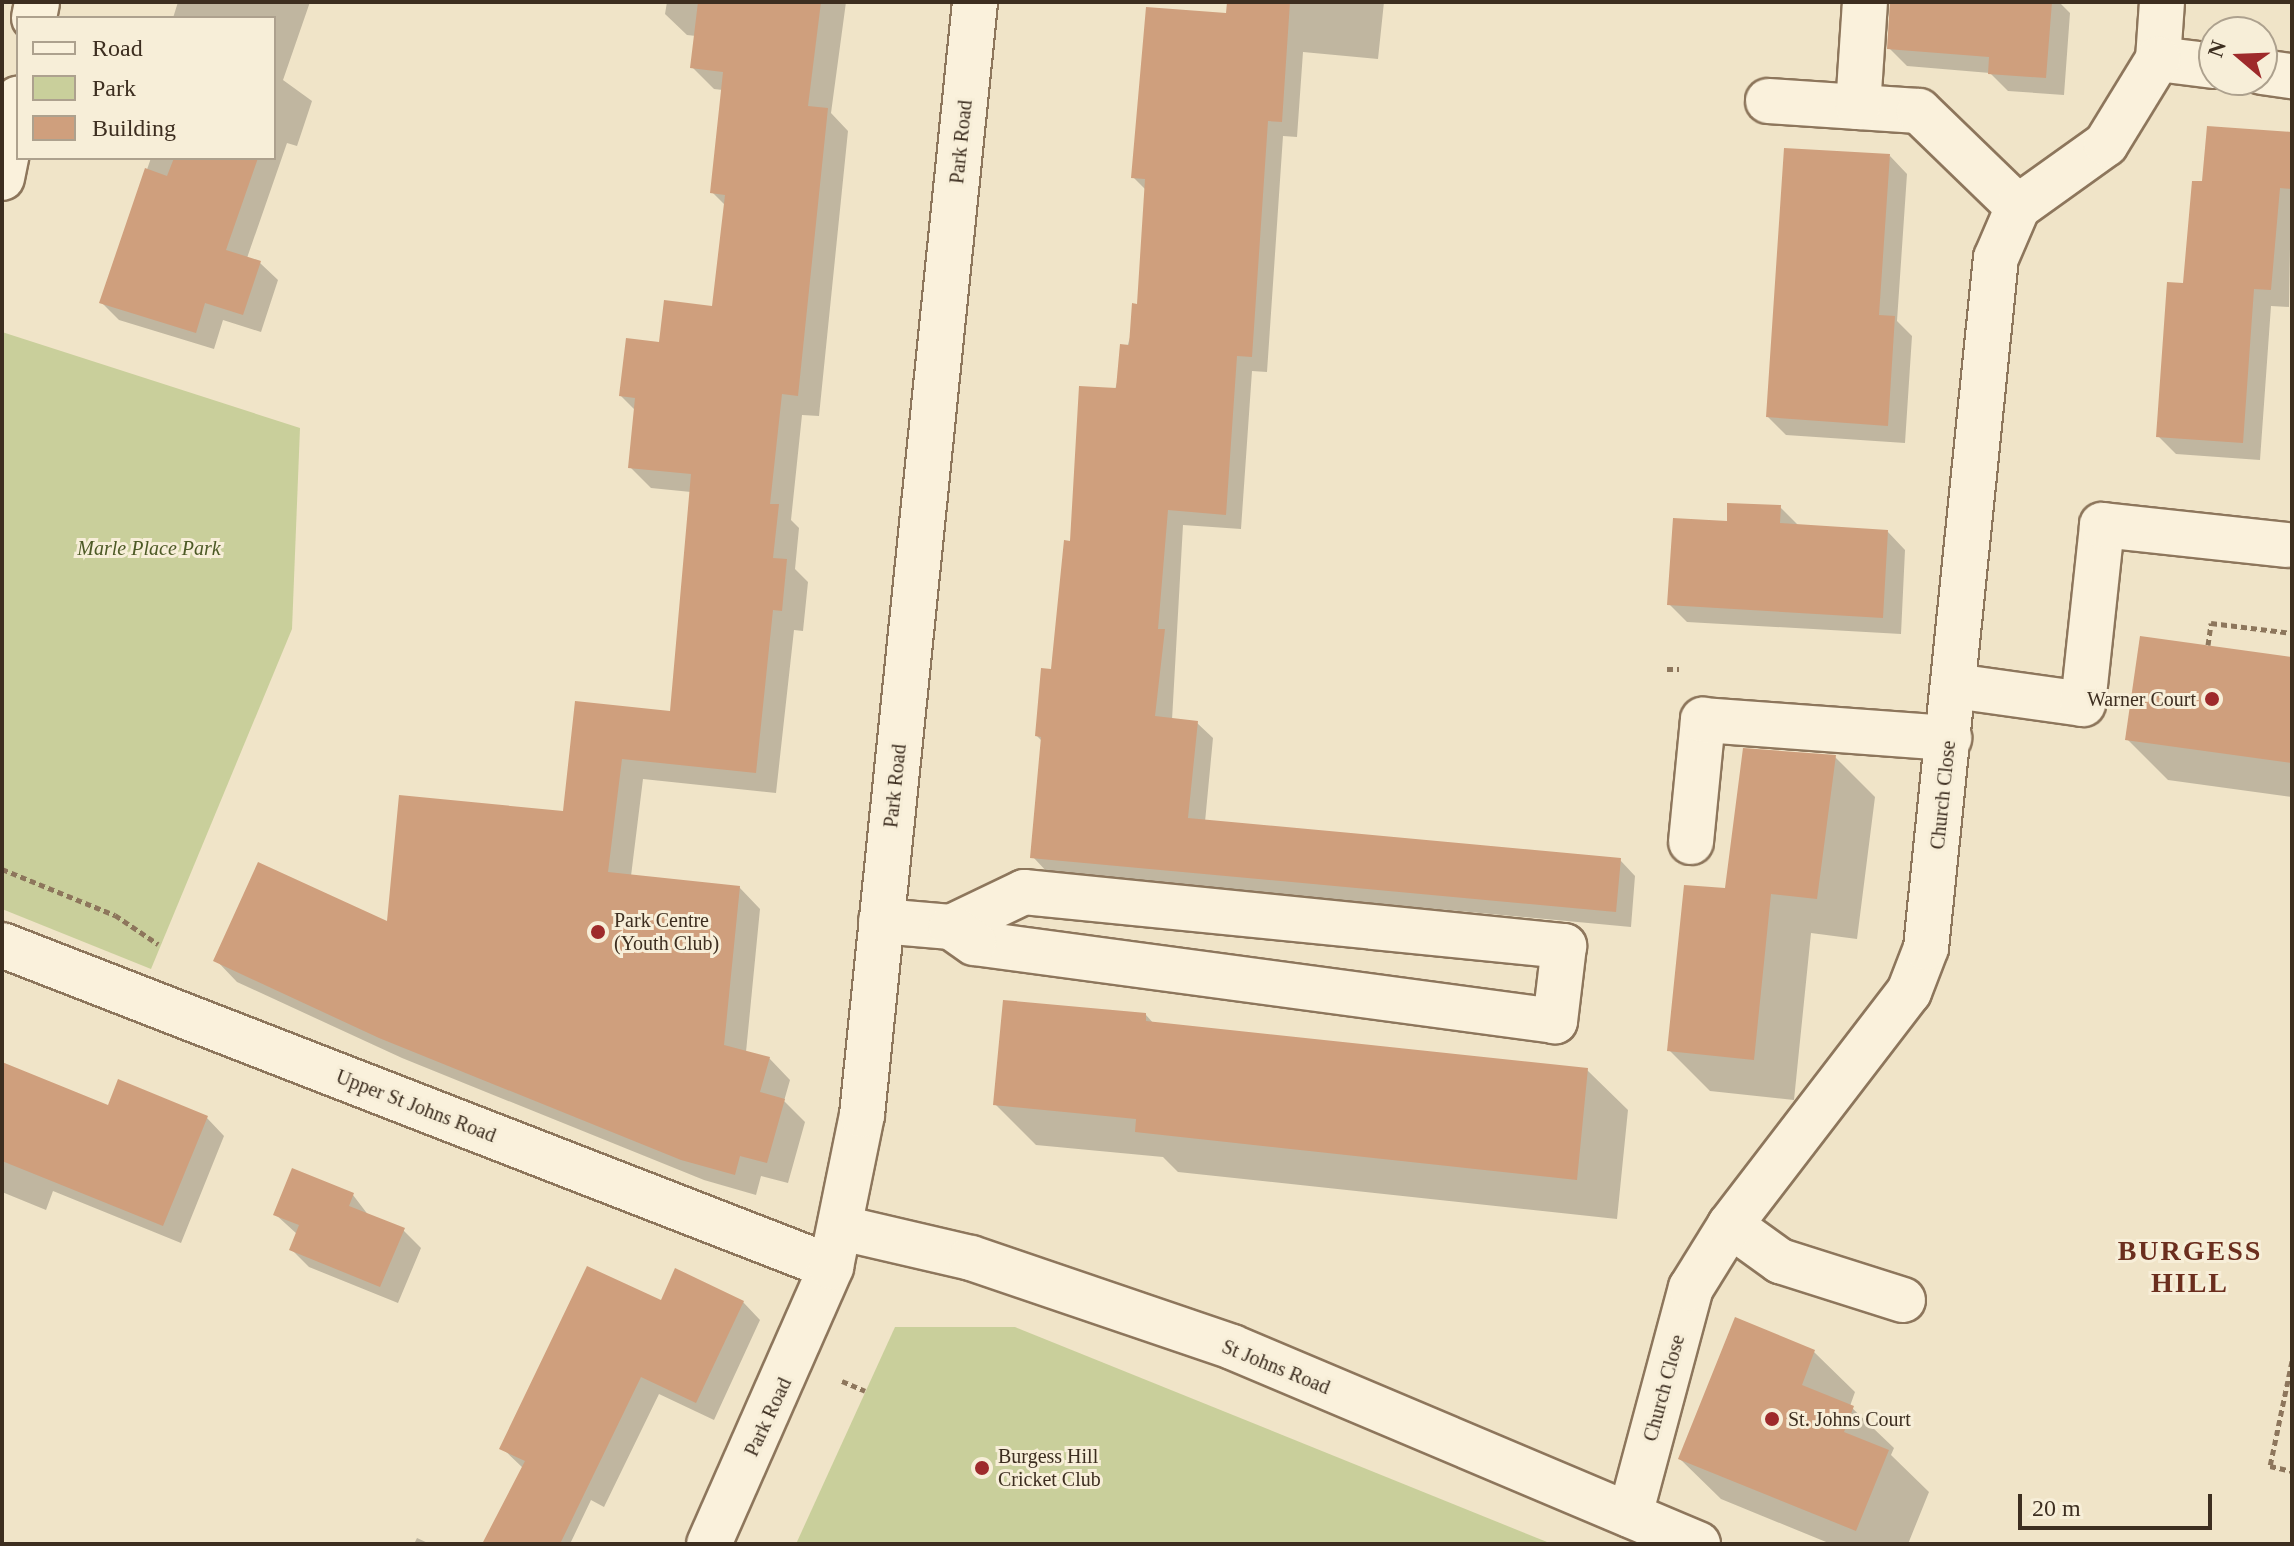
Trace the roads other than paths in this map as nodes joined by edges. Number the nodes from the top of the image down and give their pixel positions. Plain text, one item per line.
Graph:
1 (975, 2) edge
2 (1865, 2) edge
3 (2162, 2) edge
4 (2158, 59) junction
5 (2198, 64) edge
6 (1768, 101) dead end
7 (1858, 107) junction
8 (16, 109) edge
9 (2, 178) edge
10 (2018, 207) junction
11 (2287, 545) dead end
12 (1955, 686) junction
13 (1949, 738) junction
14 (1691, 842) dead end
15 (881, 921) junction
16 (951, 927) junction
17 (2, 945) edge
18 (1730, 1225) junction
19 (836, 1247) junction
20 (1903, 1300) dead end
21 (1630, 1515) junction
22 (709, 1544) edge
23 (1698, 1544) edge

1 - 15 street, Park Road
2 - 7 street
3 - 4 street
4 - 5 street
4 - 10 street
6 - 7 street
7 - 10 street
8 - 9 street
10 - 12 street, Church Close
11 - 12 street
12 - 13 street, Church Close
13 - 14 street
13 - 18 street, Church Close
15 - 16 street
15 - 19 street, Park Road
16 - 16 street
17 - 19 street, Upper St Johns Road
18 - 20 street
18 - 21 street, Church Close
19 - 21 street, St Johns Road
19 - 22 street, Park Road
21 - 23 street, St Johns Road

